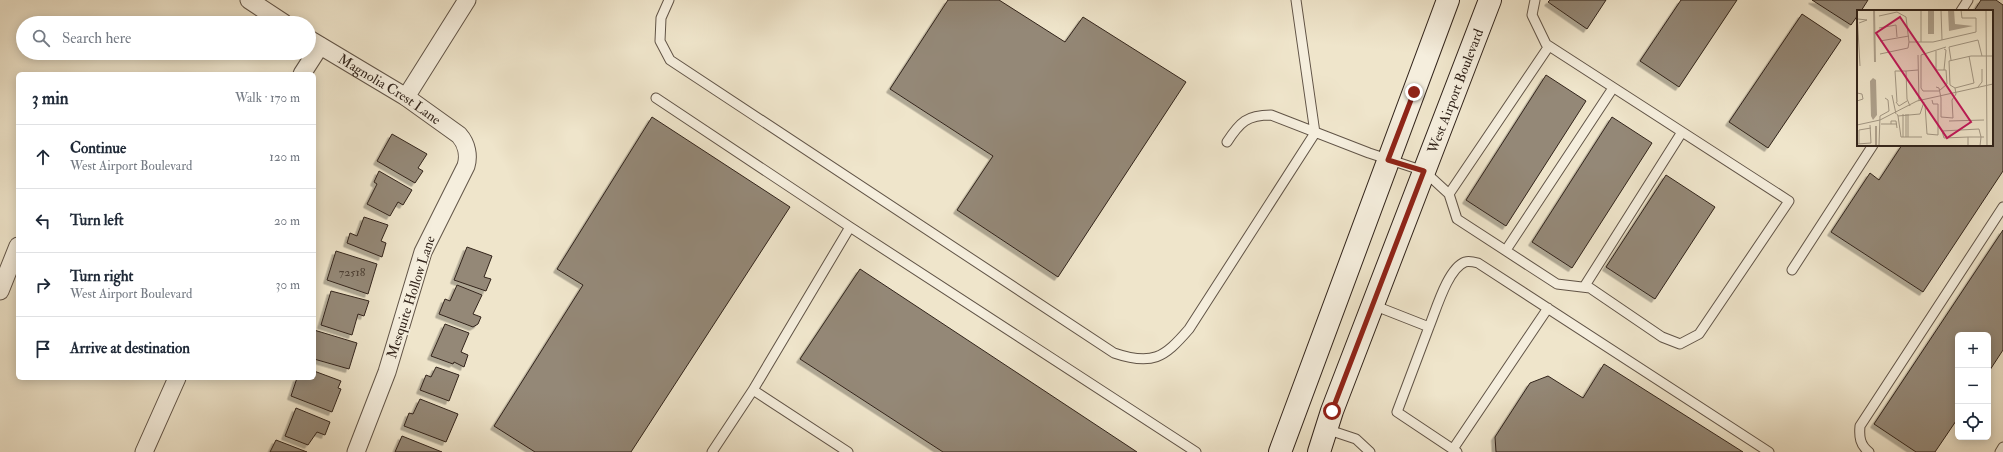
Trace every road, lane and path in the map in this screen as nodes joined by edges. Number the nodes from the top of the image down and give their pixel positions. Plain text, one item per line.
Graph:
1 (249, 0) edge
2 (467, 0) edge
3 (669, 0) edge
4 (1296, 0) edge
5 (1448, 0) edge
6 (1490, 0) edge
7 (1534, 0) edge
8 (1968, 0) edge
9 (1962, 10) edge
10 (273, 16) edge
11 (316, 44) edge
12 (1549, 46) junction
13 (307, 60) edge
14 (303, 72) edge
15 (1613, 88) junction
16 (406, 98) junction
17 (656, 98) dead end
18 (1682, 132) junction
19 (1315, 133) junction
20 (1227, 142) dead end
21 (465, 145) joint
22 (1873, 146) edge
23 (1388, 160) junction
24 (1424, 171) junction
25 (1449, 194) junction
26 (2003, 207) edge
27 (850, 227) junction
28 (1506, 250) junction
29 (16, 251) edge
30 (1792, 270) dead end
31 (1584, 287) junction
32 (0, 290) edge
33 (1373, 305) junction
34 (1548, 308) junction
35 (1429, 327) junction
36 (176, 380) edge
37 (753, 390) junction
38 (1326, 430) junction
39 (2003, 447) edge
40 (1455, 451) edge
41 (144, 452) edge
42 (356, 452) edge
43 (712, 452) edge
44 (848, 452) edge
45 (1196, 452) edge
46 (1280, 452) edge
47 (1319, 452) edge
48 (1370, 452) edge
49 (1769, 452) edge
50 (1869, 452) edge
51 (2000, 452) edge

1 - 10 street
2 - 16 street
3 - 19 lane
4 - 19 lane
5 - 23 main road
6 - 24 main road, West Airport Boulevard
7 - 12 lane
8 - 9 lane
11 - 16 street, Magnolia Crest Lane
12 - 15 lane
12 - 25 lane
13 - 14 street
15 - 18 lane
15 - 28 lane
16 - 21 street, Magnolia Crest Lane
17 - 27 lane
18 - 31 lane
18 - 31 lane
19 - 20 lane
19 - 23 lane
21 - 42 street, Mesquite Hollow Lane
22 - 30 lane
23 - 24 lane
23 - 46 main road
24 - 25 lane
24 - 33 main road, West Airport Boulevard
25 - 28 lane
26 - 50 lane
27 - 37 lane
27 - 45 lane
28 - 31 lane
29 - 32 street
33 - 35 lane
33 - 38 main road, West Airport Boulevard
34 - 35 lane
34 - 40 lane
34 - 49 lane
35 - 40 lane
36 - 41 street
37 - 43 lane
37 - 44 lane
38 - 47 main road, West Airport Boulevard
38 - 48 lane
39 - 51 lane

